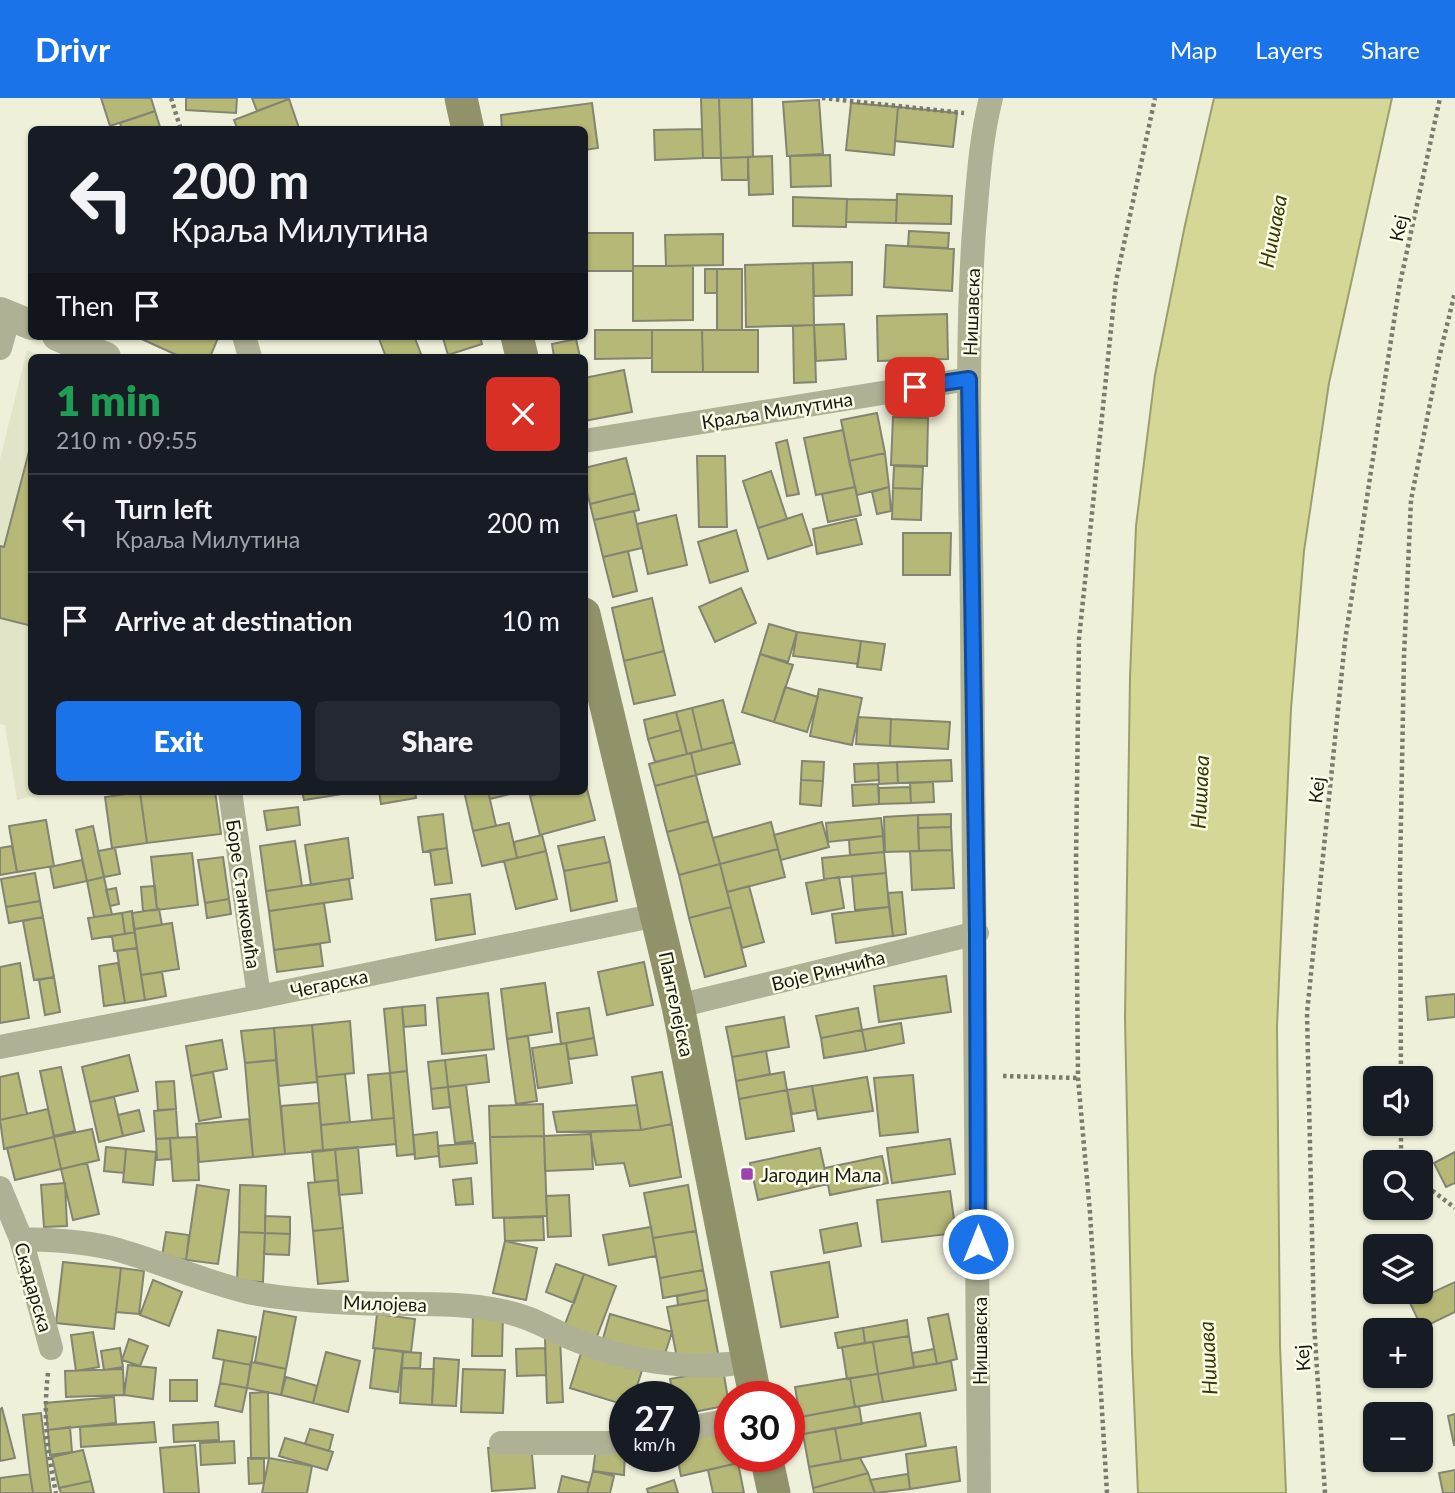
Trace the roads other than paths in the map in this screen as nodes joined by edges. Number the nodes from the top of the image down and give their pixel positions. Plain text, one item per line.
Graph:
1 (461, 98) edge
2 (989, 107) edge
3 (467, 126) edge
4 (13, 318) edge
5 (66, 340) edge
6 (0, 348) edge
7 (99, 354) edge
8 (969, 379) junction
9 (588, 440) edge
10 (588, 630) edge
11 (231, 795) edge
12 (657, 915) junction
13 (977, 933) junction
14 (259, 997) junction
15 (678, 1006) junction
16 (0, 1048) edge
17 (0, 1188) edge
18 (21, 1239) junction
19 (51, 1348) road end
20 (748, 1362) junction
21 (752, 1381) edge
22 (501, 1443) dead end
23 (609, 1443) edge
24 (769, 1472) edge
25 (774, 1493) edge
26 (979, 1493) edge

1 - 3 main road
2 - 8 street, Нишавска
4 - 6 street
5 - 7 street
8 - 9 street, Краља Милутина
8 - 13 street, Нишавска
10 - 12 main road, Пантелејска
11 - 14 street, Боре Станковића
12 - 14 street, Чегарска
12 - 15 main road, Пантелејска
13 - 15 street, Воје Ринчића
13 - 26 street, Нишавска
14 - 16 street, Чегарска
15 - 20 main road, Пантелејска
17 - 18 street, Скадарска
18 - 19 street, Скадарска
18 - 20 street, Милојева
20 - 21 main road, Пантелејска
22 - 23 street
24 - 25 main road

